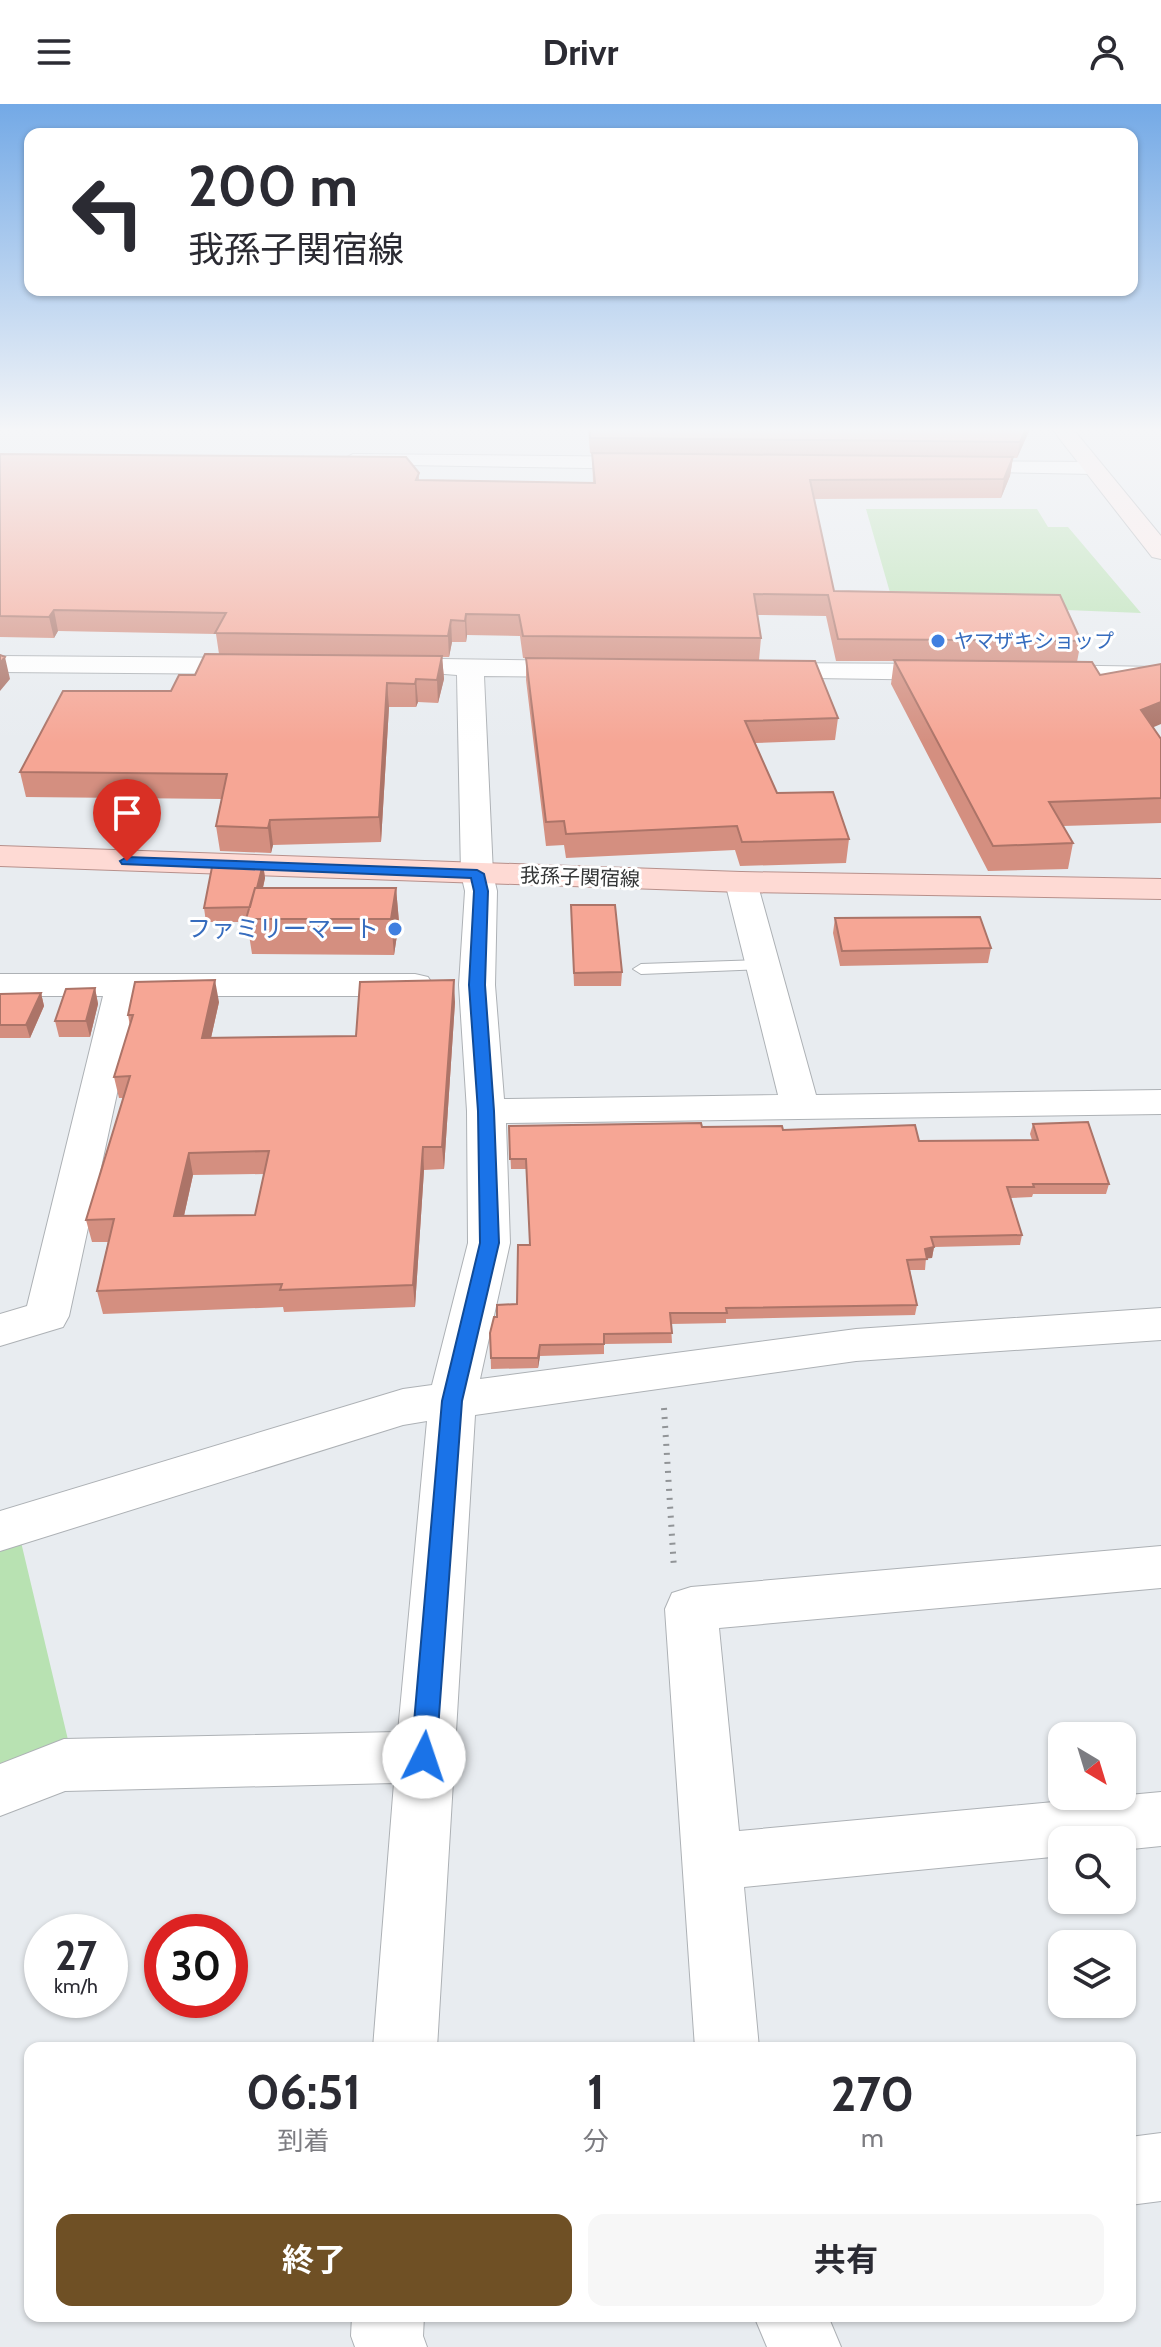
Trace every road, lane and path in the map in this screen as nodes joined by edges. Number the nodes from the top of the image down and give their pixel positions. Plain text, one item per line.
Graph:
1 (1146, 534) edge
2 (1161, 552) edge
3 (0, 664) edge
4 (282, 666) edge
5 (423, 667) edge
6 (470, 667) junction
7 (608, 669) edge
8 (734, 670) edge
9 (971, 673) edge
10 (1019, 673) edge
11 (1161, 675) edge
12 (0, 856) edge
13 (477, 874) junction
14 (741, 882) junction
15 (1161, 889) edge
16 (761, 965) junction
17 (641, 969) dead end
18 (0, 985) edge
19 (123, 985) junction
20 (477, 985) junction
21 (1161, 1102) edge
22 (800, 1107) junction
23 (486, 1111) junction
24 (1161, 1324) edge
25 (0, 1330) edge
26 (661, 1371) junction
27 (452, 1401) junction
28 (0, 1531) edge
29 (1161, 1567) edge
30 (691, 1609) junction
31 (424, 1757) junction
32 (0, 1790) edge
33 (1161, 1819) edge
34 (712, 1862) junction
35 (405, 2042) edge
36 (727, 2042) edge
37 (1161, 2167) edge
38 (1136, 2170) edge
39 (388, 2322) edge
40 (793, 2322) edge
41 (391, 2347) edge
42 (805, 2347) edge

1 - 2 street
3 - 4 street
5 - 6 street
6 - 7 street
6 - 13 street
8 - 9 street
10 - 11 street
12 - 13 main road, 我孫子関宿線
13 - 14 main road, 我孫子関宿線
13 - 20 street
14 - 15 main road, 我孫子関宿線
14 - 16 street
16 - 17 lane
16 - 22 street
18 - 19 street
19 - 20 street
19 - 25 street
20 - 23 street
21 - 22 street
22 - 23 street
23 - 27 street
24 - 26 street
26 - 27 street
26 - 30 path
27 - 28 street
27 - 31 street
29 - 30 street
30 - 34 street
31 - 32 street
31 - 35 street
33 - 34 street
34 - 36 street
37 - 38 street
39 - 41 street
40 - 42 street

